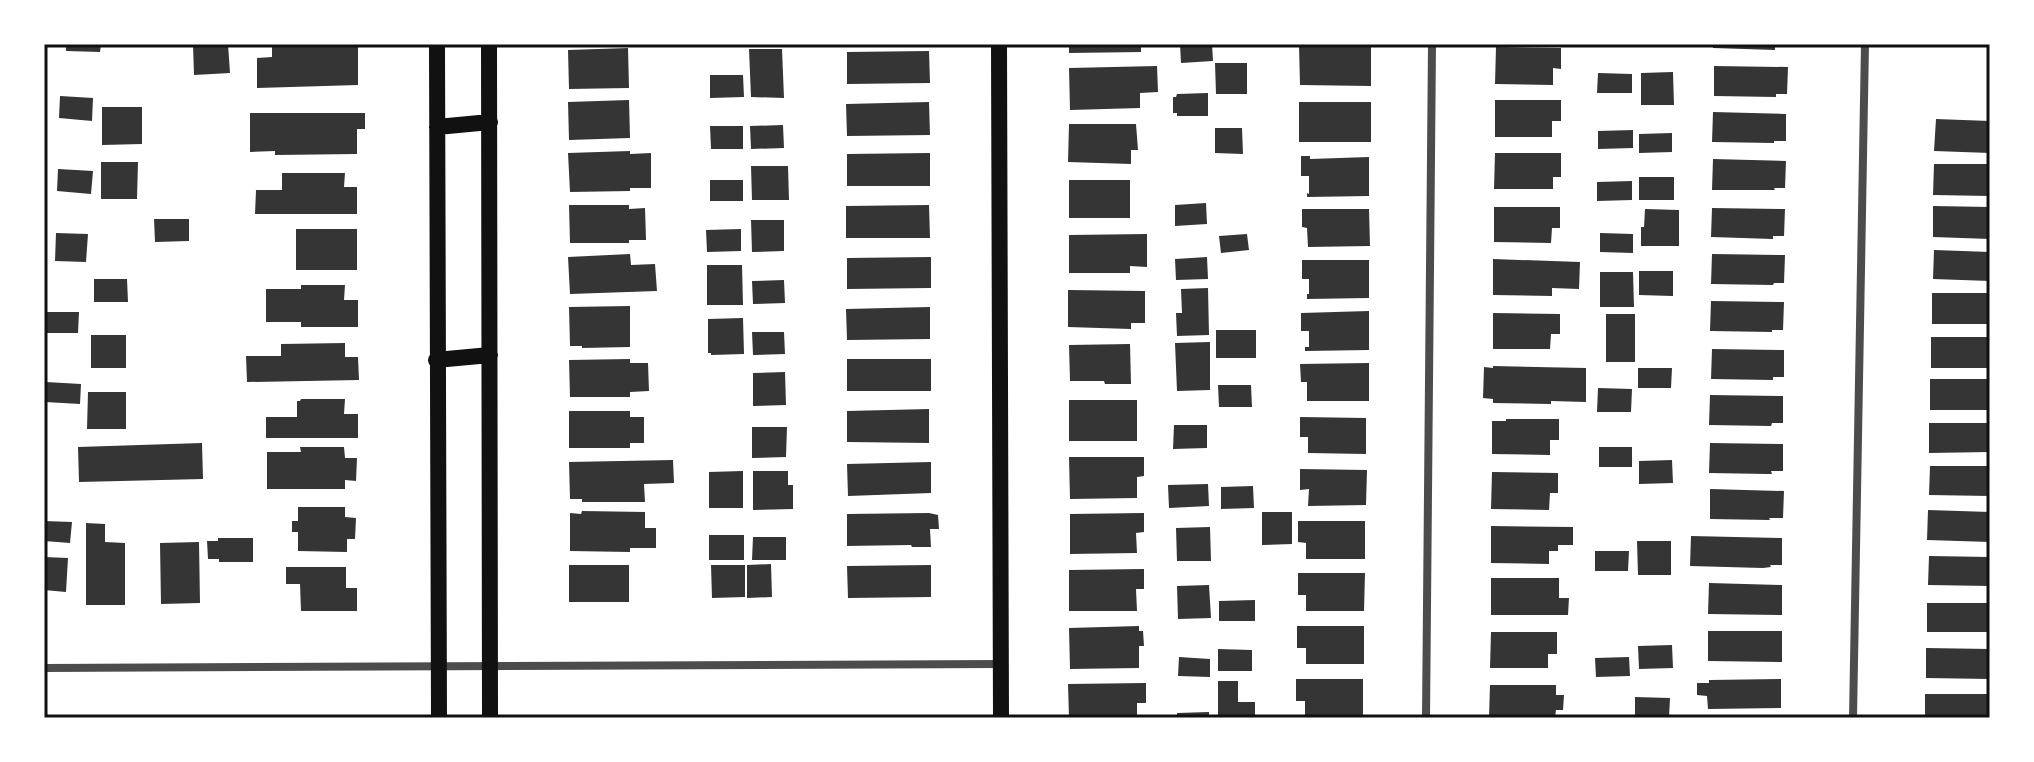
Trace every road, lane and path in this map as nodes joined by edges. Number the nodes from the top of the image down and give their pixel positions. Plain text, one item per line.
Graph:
1 (437, 44) edge
2 (489, 44) edge
3 (999, 44) edge
4 (1432, 44) edge
5 (1865, 44) edge
6 (490, 122) junction
7 (437, 127) junction
8 (490, 355) junction
9 (436, 360) junction
10 (1001, 664) junction
11 (438, 666) junction
12 (490, 666) junction
13 (44, 668) edge
14 (439, 718) edge
15 (490, 718) edge
16 (1001, 718) edge
17 (1426, 718) edge
18 (1853, 718) edge

1 - 7 main road
2 - 6 main road
3 - 10 main road
4 - 17 street
5 - 18 street
6 - 7 main road
6 - 8 main road
7 - 9 main road
8 - 9 main road
8 - 12 main road
9 - 11 main road
10 - 12 street
10 - 16 main road
11 - 12 street
11 - 13 street
11 - 14 main road
12 - 15 main road

